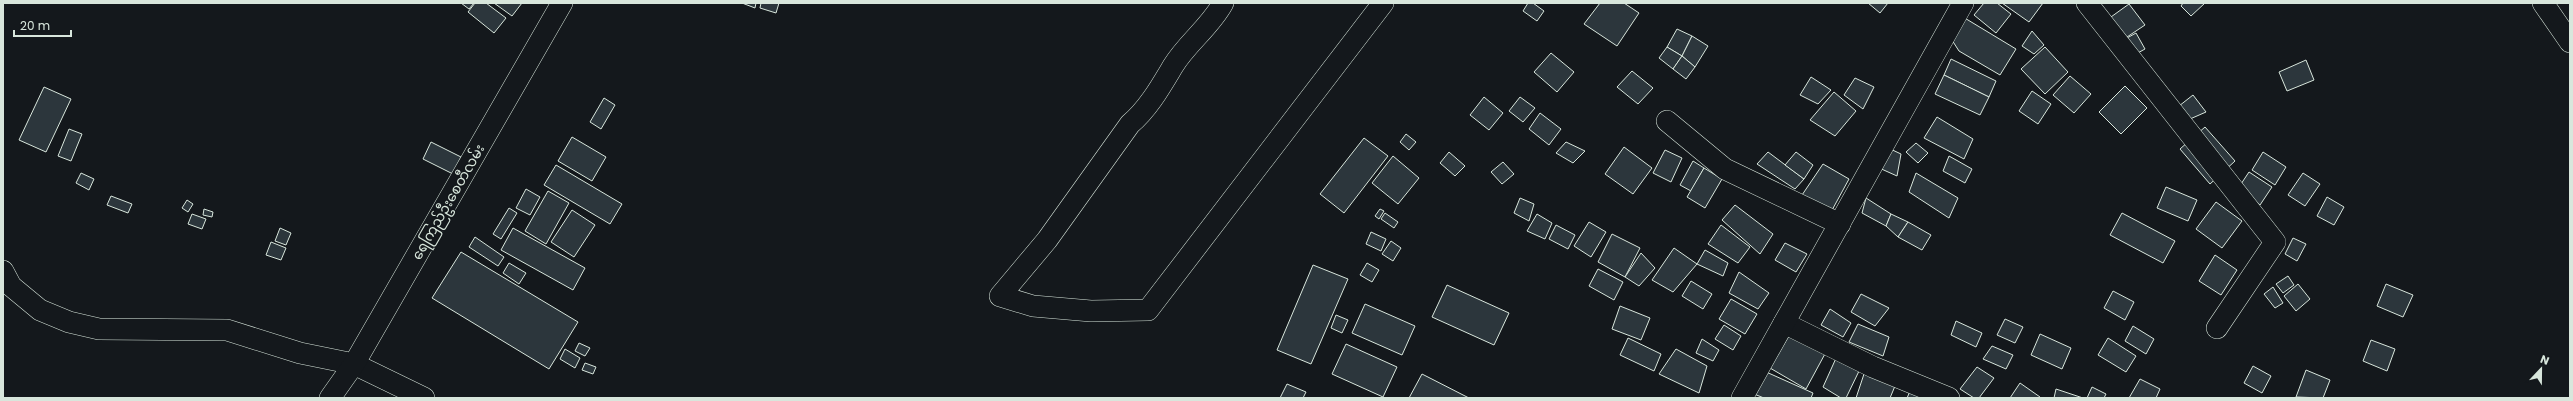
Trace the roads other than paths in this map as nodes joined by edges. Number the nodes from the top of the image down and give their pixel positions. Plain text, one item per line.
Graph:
1 (562, 3) edge
2 (1223, 3) edge
3 (1383, 3) edge
4 (1962, 3) edge
5 (2087, 3) edge
6 (2543, 3) edge
7 (2570, 42) edge
8 (1667, 121) dead end
9 (1840, 224) junction
10 (3, 271) edge
11 (1784, 323) junction
12 (2217, 328) dead end
13 (354, 364) junction
14 (330, 398) edge
15 (424, 398) edge
16 (1742, 398) edge
17 (1949, 398) edge

1 - 13 street, ရေကြည်ဦးစေတီလမ်း
2 - 3 street
4 - 9 street
5 - 12 street
6 - 7 street
8 - 9 street
9 - 11 street
10 - 13 street
11 - 16 street
11 - 17 street
13 - 14 street, ရေကြည်ဦးစေတီလမ်း
13 - 15 street

